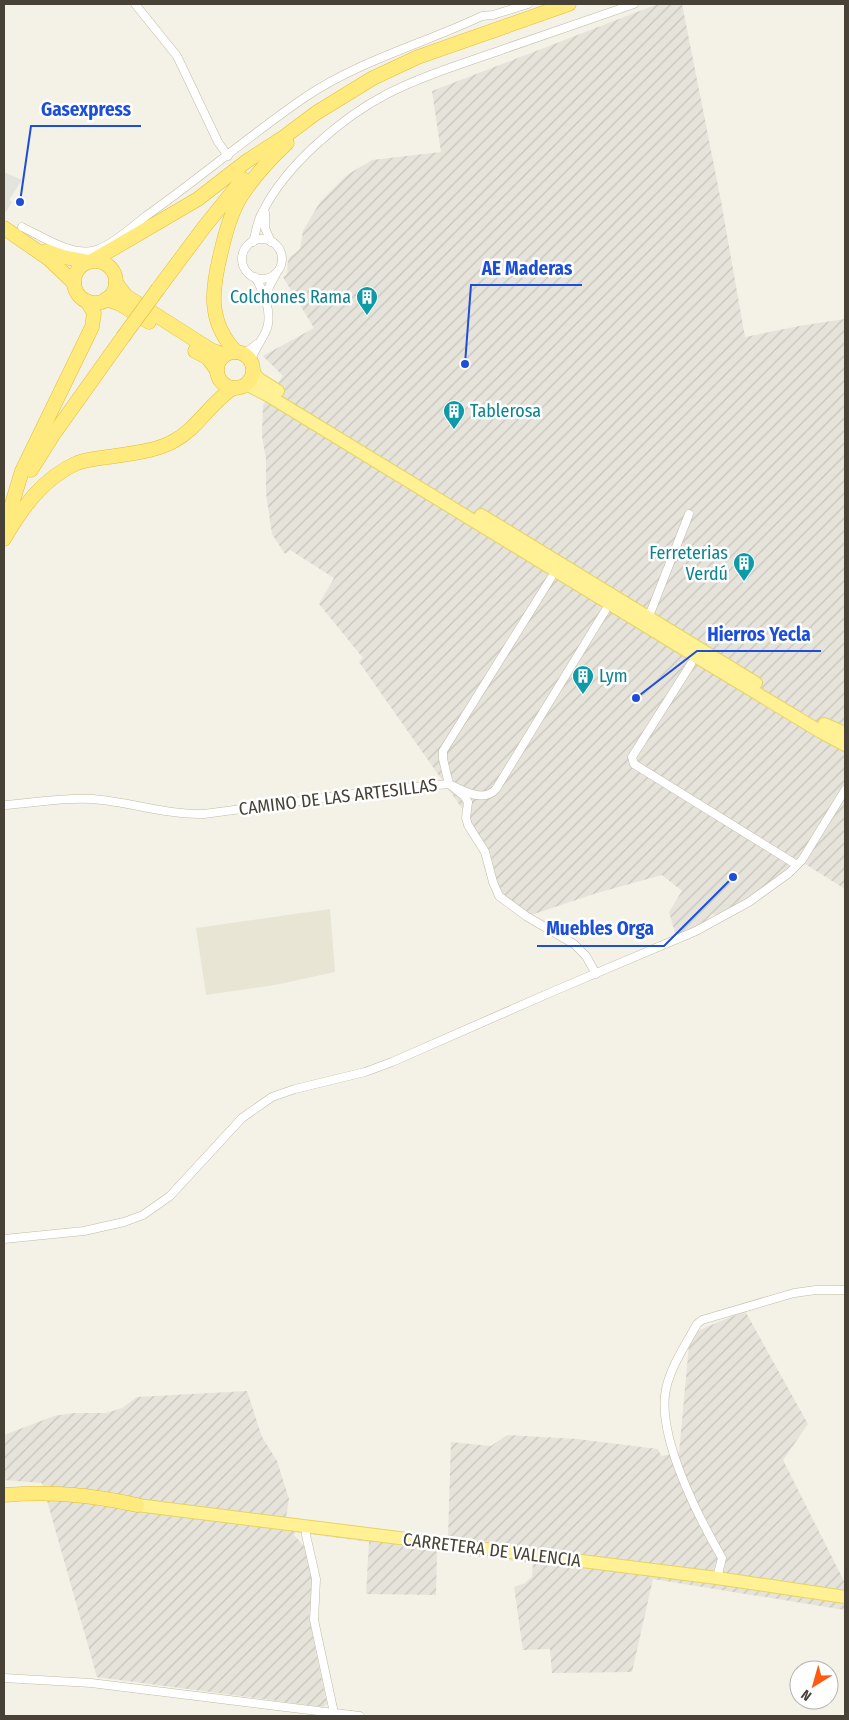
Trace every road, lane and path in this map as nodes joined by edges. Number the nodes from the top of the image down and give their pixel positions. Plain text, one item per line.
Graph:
1 (135, 4) edge
2 (528, 4) edge
3 (569, 4) edge
4 (634, 4) edge
5 (316, 113) junction
6 (284, 137) junction
7 (228, 156) junction
8 (268, 200) junction
9 (22, 227) dead end
10 (4, 228) edge
11 (253, 242) junction
12 (271, 242) junction
13 (27, 243) junction
14 (91, 261) junction
15 (276, 273) junction
16 (255, 277) junction
17 (116, 283) junction
18 (74, 284) junction
19 (106, 299) junction
20 (87, 301) junction
21 (266, 302) junction
22 (260, 341) junction
23 (241, 358) junction
24 (216, 369) junction
25 (240, 386) junction
26 (689, 514) dead end
27 (8, 516) junction
28 (4, 531) edge
29 (4, 539) edge
30 (551, 578) dead end
31 (605, 611) dead end
32 (651, 611) dead end
33 (691, 664) dead end
34 (845, 733) edge
35 (845, 745) edge
36 (449, 784) junction
37 (845, 790) edge
38 (4, 805) edge
39 (797, 865) junction
40 (596, 974) junction
41 (4, 1239) edge
42 (845, 1290) edge
43 (4, 1495) edge
44 (4, 1504) edge
45 (137, 1505) junction
46 (306, 1526) junction
47 (717, 1578) junction
48 (845, 1597) edge
49 (4, 1678) edge
50 (334, 1713) junction
51 (360, 1716) edge

1 - 7 street
2 - 7 street
3 - 5 highway
4 - 8 street
5 - 6 highway
5 - 23 highway
6 - 14 highway
6 - 27 highway, bridge
7 - 9 street
8 - 11 street
8 - 12 street
10 - 13 highway
11 - 12 street
11 - 16 street
12 - 15 street
13 - 14 highway
13 - 18 highway
14 - 17 highway
14 - 18 highway
15 - 16 street
15 - 21 street
16 - 21 street
17 - 19 highway
17 - 23 highway
18 - 20 highway
19 - 20 highway
19 - 24 highway
20 - 27 highway
21 - 22 street
22 - 23 street
22 - 23 street
23 - 24 highway
23 - 25 highway
23 - 34 main road
24 - 25 highway
25 - 29 highway
25 - 35 main road
26 - 32 street
27 - 28 highway
30 - 36 street
31 - 36 street
33 - 39 street
36 - 38 street, CAMINO DE LAS ARTESILLAS
36 - 40 street, CAMINO DE LAS ARTESILLAS
37 - 39 street
39 - 40 street
40 - 41 street
42 - 47 street
43 - 45 highway
44 - 45 highway
45 - 46 main road, CARRETERA DE VALENCIA
46 - 47 main road, CARRETERA DE VALENCIA
46 - 50 street
47 - 48 main road, CARRETERA DE VALENCIA
49 - 50 street
50 - 51 street

